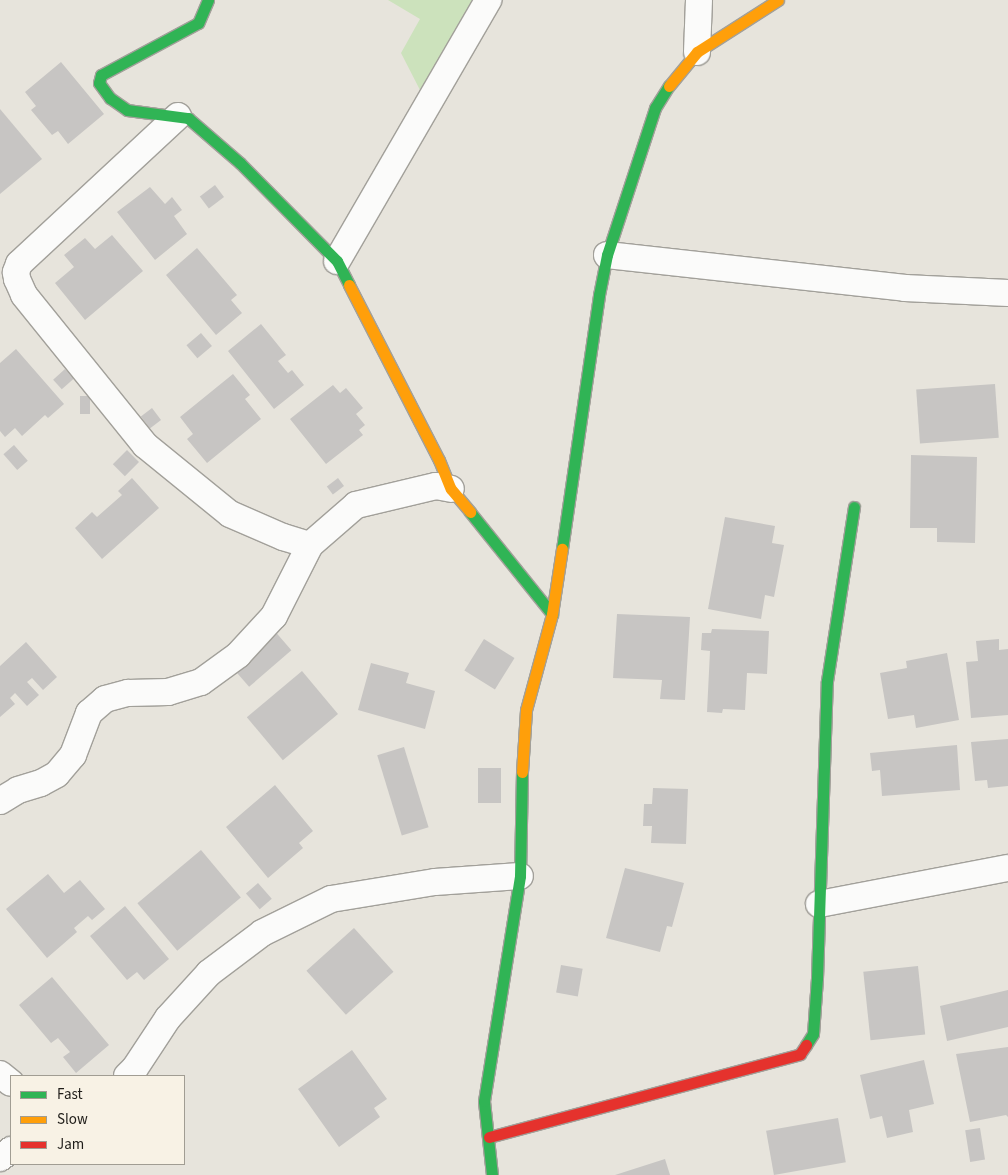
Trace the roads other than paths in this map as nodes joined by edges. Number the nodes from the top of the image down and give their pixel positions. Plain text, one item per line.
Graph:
1 (208, 0) edge
2 (488, 0) edge
3 (699, 0) edge
4 (778, 0) edge
5 (697, 52) junction
6 (178, 116) junction
7 (607, 256) junction
8 (337, 260) junction
9 (1008, 293) edge
10 (450, 489) junction
11 (854, 507) dead end
12 (310, 546) junction
13 (552, 614) junction
14 (0, 801) edge
15 (1008, 868) edge
16 (520, 876) junction
17 (819, 904) junction
18 (0, 1074) edge
19 (128, 1075) edge
20 (10, 1082) edge
21 (489, 1137) junction
22 (492, 1175) edge

1 - 6 street
2 - 8 street
3 - 5 street
4 - 5 street
5 - 7 street
6 - 8 street
6 - 12 street
7 - 9 street
7 - 13 street
8 - 10 street
10 - 12 street
10 - 13 street
11 - 17 street
12 - 14 street
13 - 16 street
15 - 17 street
16 - 19 street
16 - 21 street
17 - 21 street
18 - 20 street
21 - 22 street

